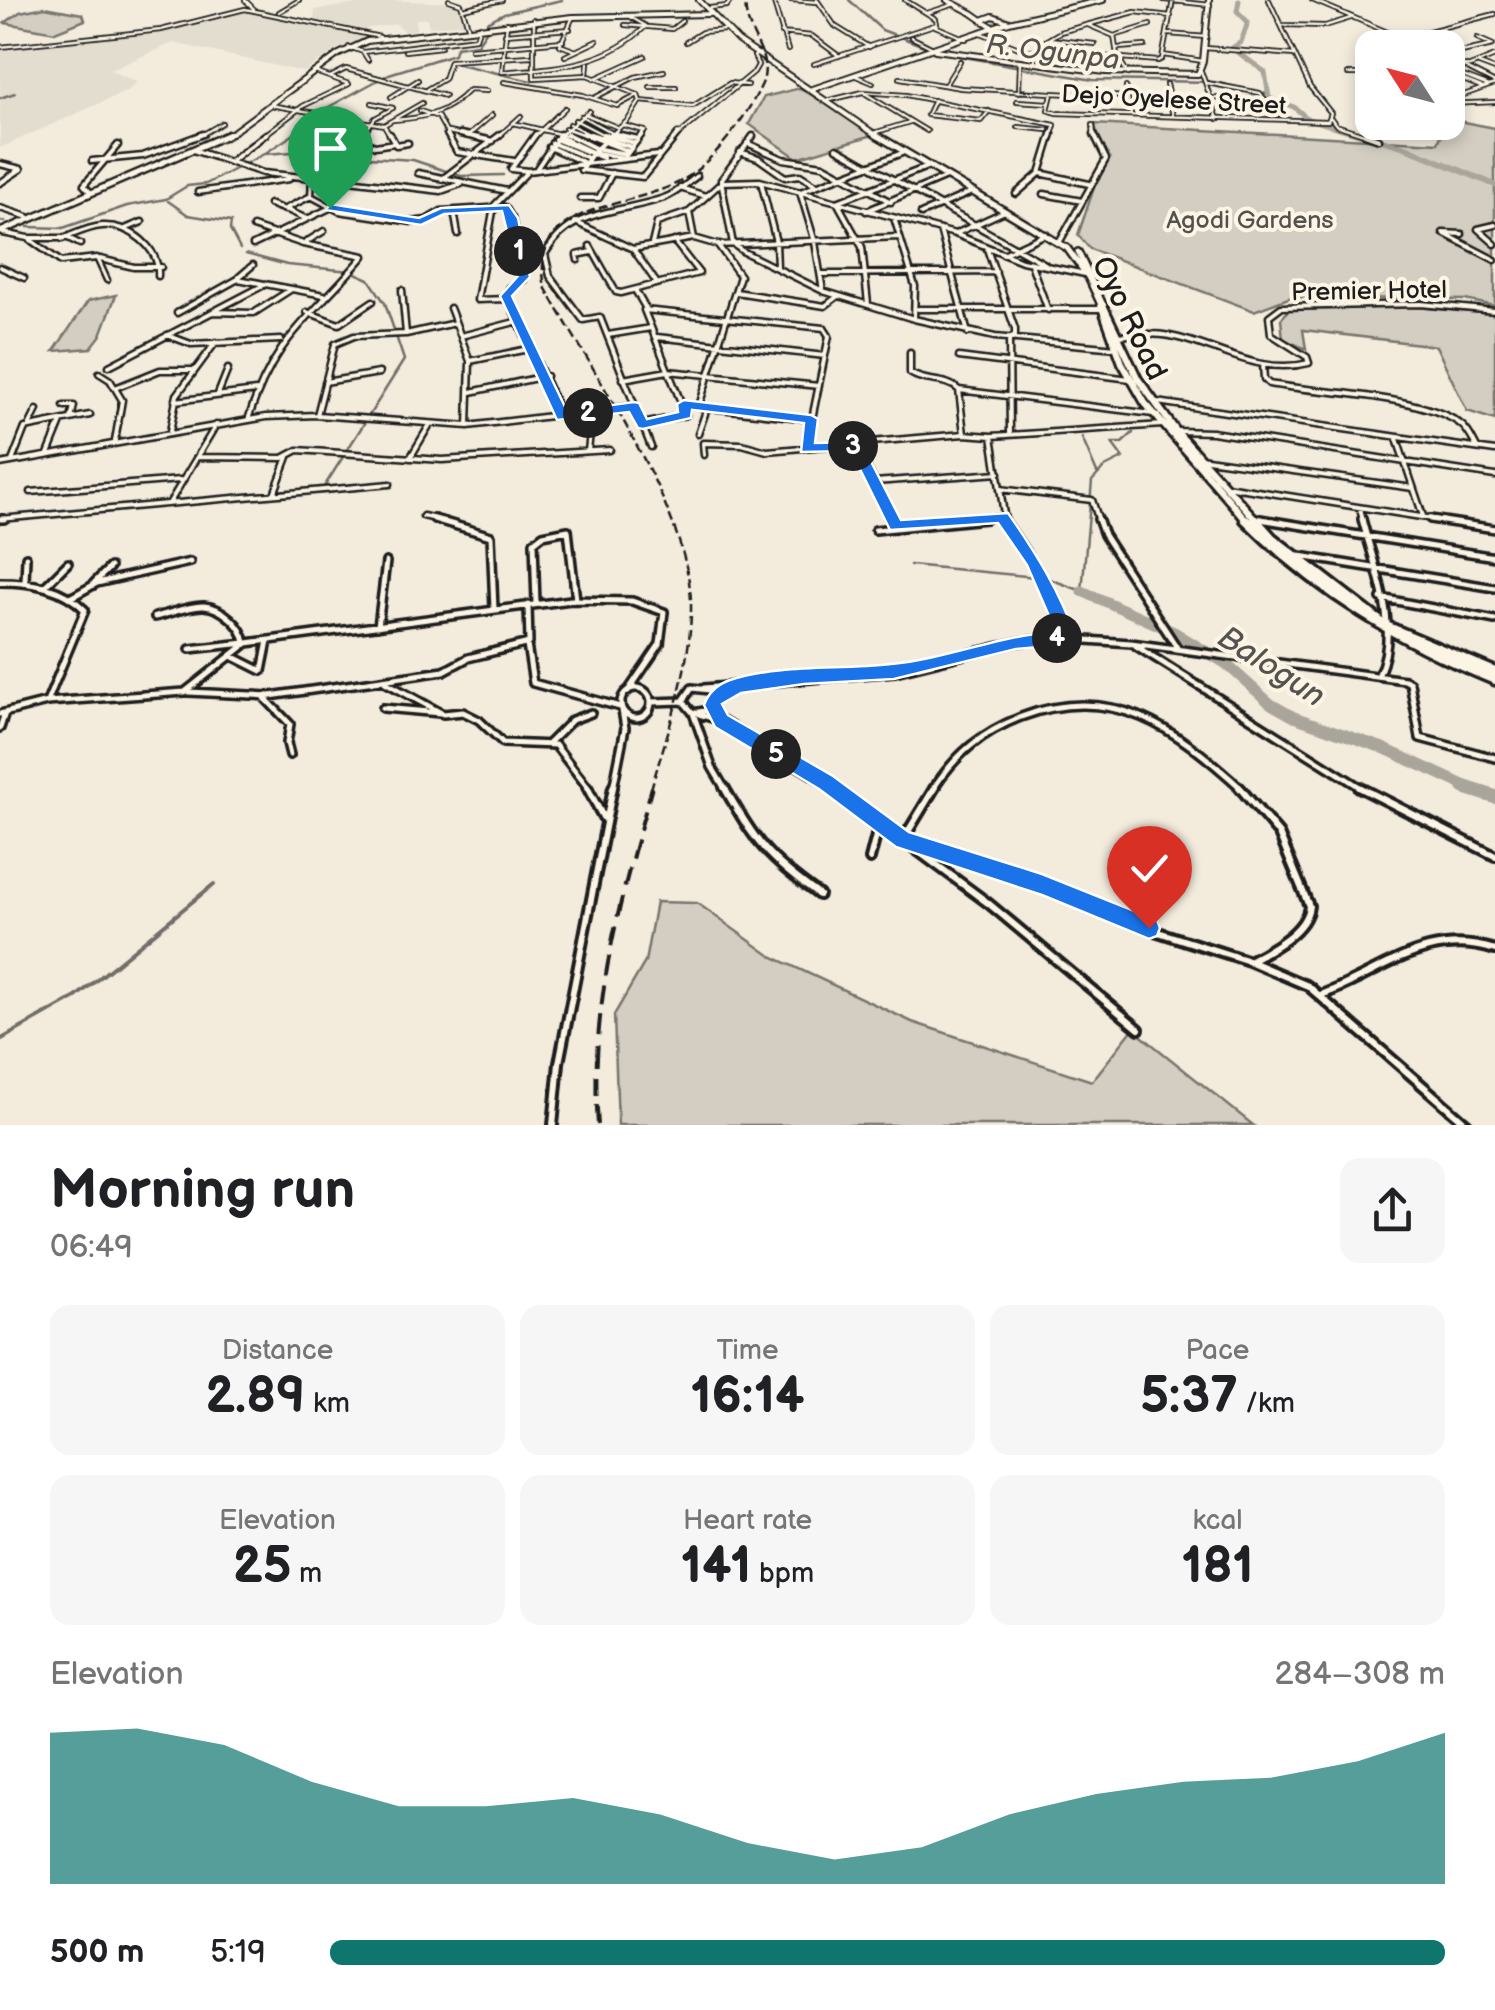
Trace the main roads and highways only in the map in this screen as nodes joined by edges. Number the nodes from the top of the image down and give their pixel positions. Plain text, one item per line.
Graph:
1 (947, 0) edge
2 (1103, 0) edge
3 (1209, 2) edge
4 (707, 9) edge
5 (672, 13) junction
6 (972, 13) junction
7 (989, 16) junction
8 (1002, 17) junction
9 (1023, 18) junction
10 (534, 20) junction
11 (980, 22) junction
12 (1009, 22) junction
13 (474, 26) junction
14 (995, 27) junction
15 (982, 32) junction
16 (376, 37) junction
17 (350, 47) junction
18 (935, 50) junction
19 (758, 54) junction
20 (305, 78) junction
21 (812, 90) junction
22 (829, 101) junction
23 (194, 151) junction
24 (984, 197) junction
25 (0, 231) edge
26 (1060, 241) junction
27 (1115, 336) junction
28 (1387, 630) junction
29 (1495, 672) edge
30 (1495, 680) edge

1 - 6 main road
2 - 9 main road
3 - 18 main road
4 - 5 main road
4 - 5 main road
4 - 19 main road, Oyo Road
4 - 19 main road, Oyo Road
5 - 10 main road
5 - 10 main road
6 - 7 main road
6 - 11 main road
7 - 8 main road
7 - 11 main road
8 - 9 main road
8 - 12 main road
9 - 12 main road
10 - 13 main road
10 - 13 main road
11 - 14 main road
11 - 15 main road
12 - 14 main road
13 - 16 main road
14 - 15 main road
15 - 18 main road
16 - 17 main road
16 - 17 main road
17 - 20 main road
17 - 20 main road
18 - 21 main road
19 - 21 main road, Oyo Road
20 - 23 main road
21 - 22 main road, Oyo Road
22 - 24 main road, Oyo Road
22 - 24 main road, Oyo Road
23 - 25 main road
23 - 25 main road
24 - 26 main road, Oyo Road
24 - 26 main road, Oyo Road
26 - 27 main road, Oyo Road
26 - 27 main road, Oyo Road
27 - 28 main road, Oyo Road
27 - 28 main road, Oyo Road
28 - 29 main road, Oyo Road
28 - 30 main road, Oyo Road

